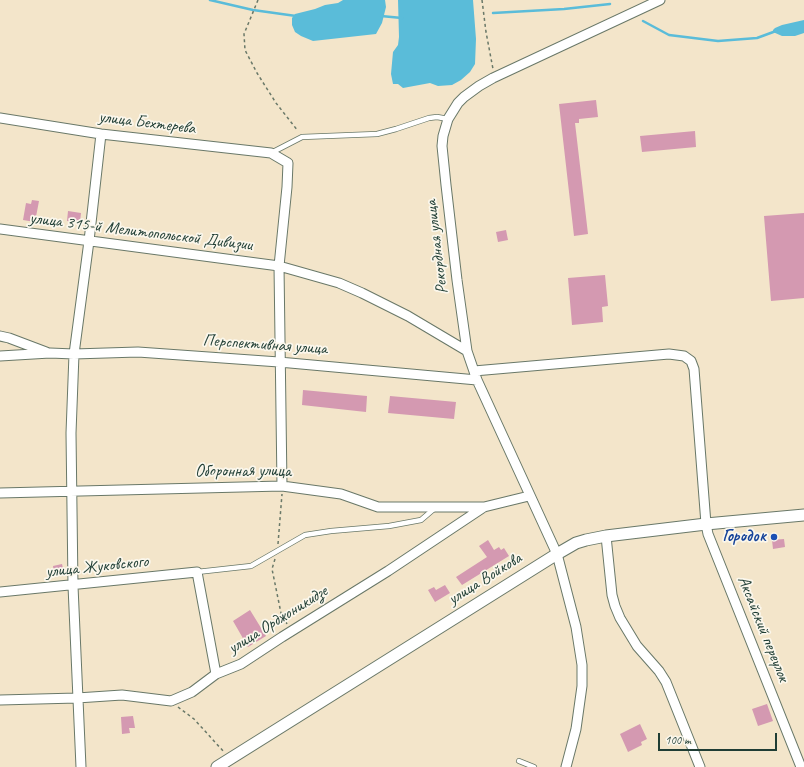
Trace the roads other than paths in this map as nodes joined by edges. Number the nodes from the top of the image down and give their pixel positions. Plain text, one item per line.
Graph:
1 (660, 0) edge
2 (0, 118) edge
3 (448, 119) junction
4 (101, 134) junction
5 (270, 153) junction
6 (0, 229) edge
7 (89, 241) junction
8 (279, 266) junction
9 (0, 336) edge
10 (467, 351) junction
11 (50, 353) junction
12 (74, 354) junction
13 (0, 356) edge
14 (280, 362) junction
15 (474, 371) junction
16 (477, 380) junction
17 (282, 486) junction
18 (72, 491) junction
19 (0, 492) edge
20 (529, 496) junction
21 (437, 507) junction
22 (484, 507) junction
23 (804, 515) edge
24 (706, 524) junction
25 (606, 536) junction
26 (557, 554) junction
27 (197, 572) junction
28 (73, 586) junction
29 (0, 592) edge
30 (216, 674) junction
31 (78, 698) junction
32 (0, 700) edge
33 (519, 761) dead end
34 (81, 767) edge
35 (217, 767) edge
36 (534, 767) edge
37 (566, 767) edge
38 (700, 767) edge
39 (801, 767) edge

1 - 3 street, Рекордная улица
2 - 4 street, улица Бехтерева
3 - 5 lane
3 - 10 street, Рекордная улица
4 - 5 street, улица Бехтерева
4 - 7 street
5 - 8 street, улица Бехтерева
6 - 7 street, улица 315-й Мелитопольской Дивизии
7 - 8 street, улица 315-й Мелитопольской Дивизии
7 - 12 street
8 - 10 street, улица 315-й Мелитопольской Дивизии
8 - 14 street
9 - 11 street, Перспективная улица
10 - 15 street, Рекордная улица
11 - 12 street, Перспективная улица
11 - 13 street, Перспективная улица
12 - 14 street, Перспективная улица
12 - 18 street
14 - 16 street, Перспективная улица
14 - 17 street
15 - 16 street, Рекордная улица
15 - 24 street, Аксайский переулок
16 - 20 street, Рекордная улица
17 - 18 street, Оборонная улица
17 - 21 street, Оборонная улица
18 - 19 street, Оборонная улица
18 - 28 street
20 - 22 street, улица Орджоникидзе
20 - 26 street, Рекордная улица
21 - 22 street, Оборонная улица
21 - 27 lane
22 - 30 street, улица Орджоникидзе
23 - 24 street, улица Войкова
24 - 25 street, улица Войкова
24 - 39 street, Аксайский переулок
25 - 26 street, улица Войкова
25 - 38 street
26 - 35 street, улица Войкова
26 - 37 street, Рекордная улица
27 - 28 street, улица Жуковского
27 - 30 street
28 - 29 street, улица Жуковского
28 - 31 street
30 - 31 street, улица Орджоникидзе
31 - 32 street
31 - 34 street
33 - 36 lane

